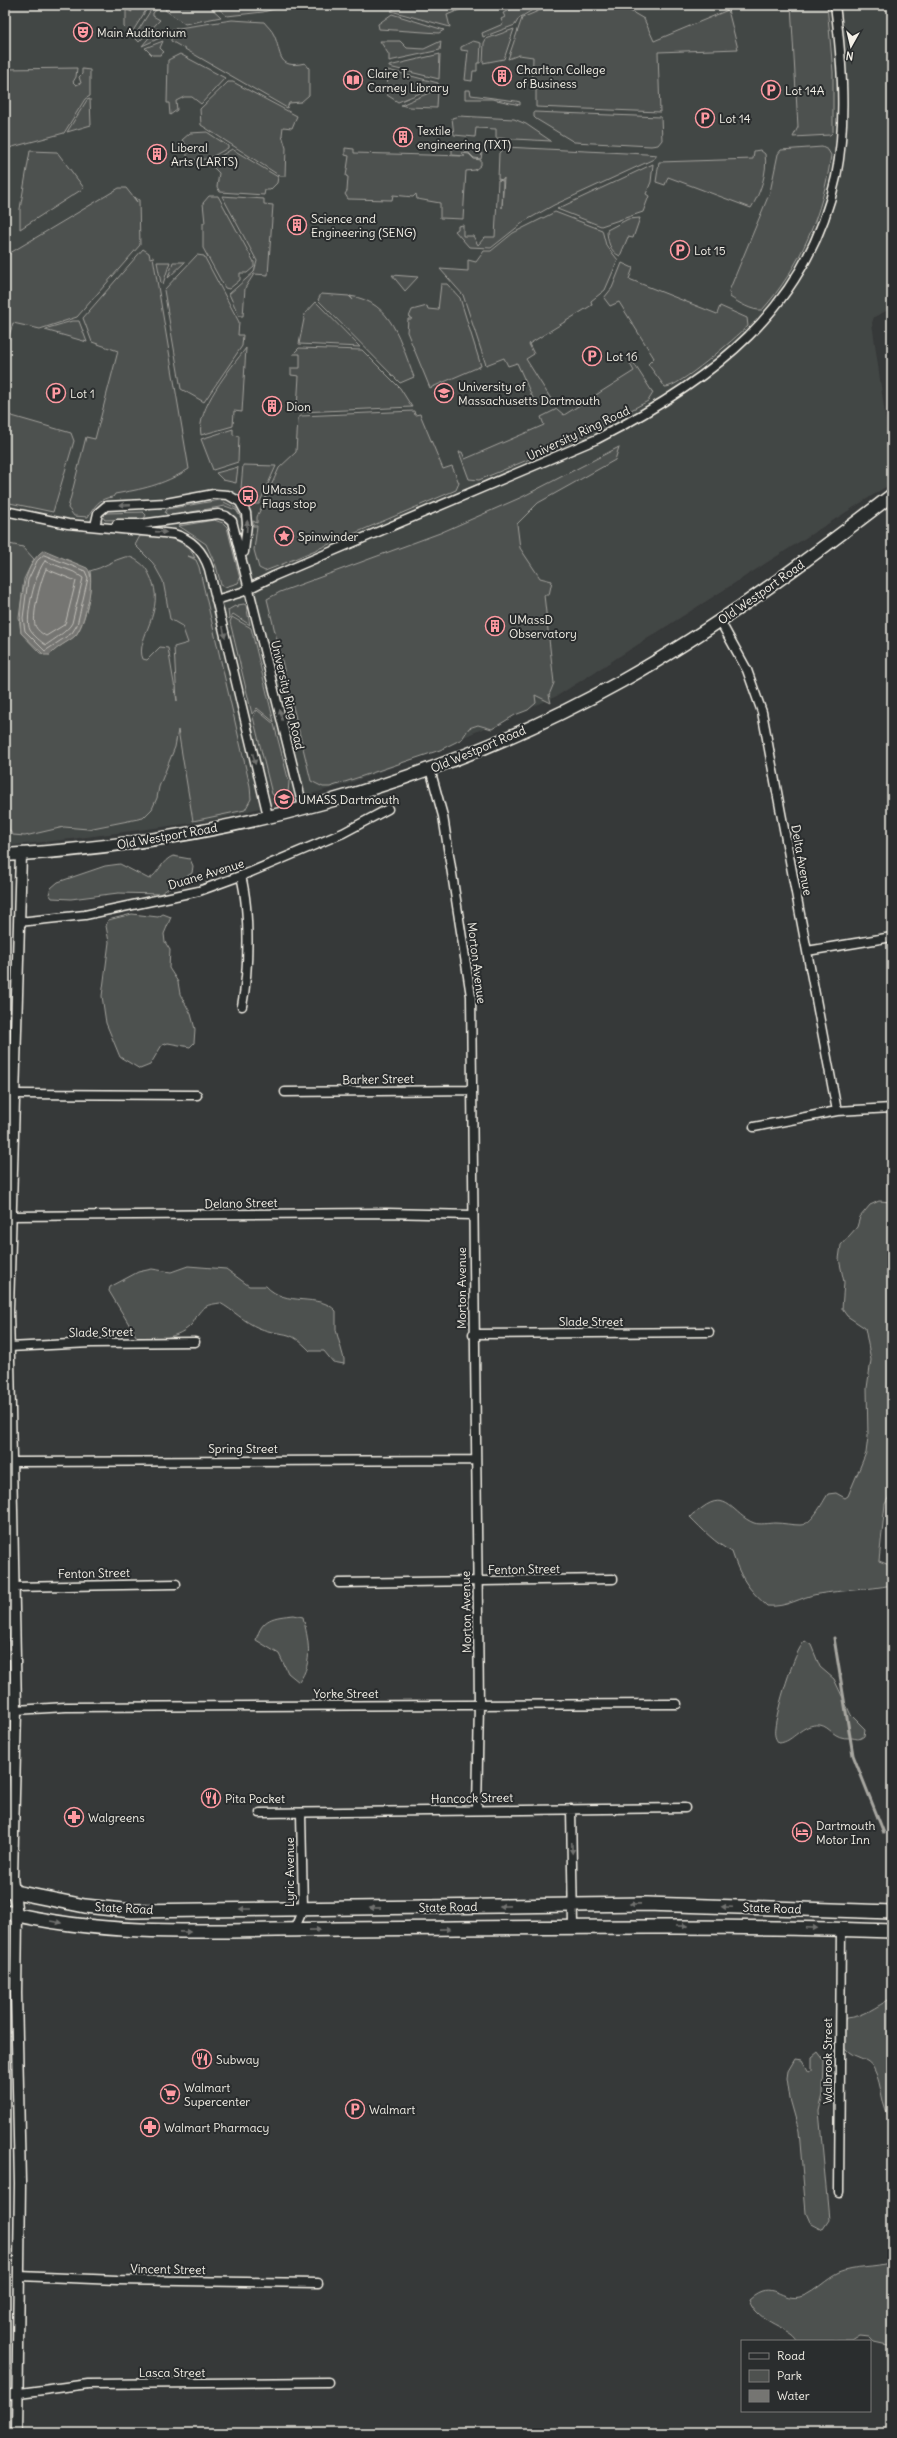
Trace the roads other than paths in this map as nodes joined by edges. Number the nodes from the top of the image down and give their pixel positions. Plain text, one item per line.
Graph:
1 (835, 5) edge
2 (892, 495) edge
3 (5, 511) edge
4 (95, 526) junction
5 (244, 564) junction
6 (250, 588) junction
7 (216, 600) junction
8 (720, 621) junction
9 (430, 769) junction
10 (303, 807) junction
11 (388, 809) dead end
12 (268, 816) junction
13 (21, 854) junction
14 (5, 855) edge
15 (241, 876) junction
16 (19, 922) junction
17 (892, 937) edge
18 (807, 951) junction
19 (242, 1006) dead end
20 (472, 1090) junction
21 (285, 1092) dead end
22 (14, 1094) junction
23 (197, 1095) dead end
24 (892, 1108) edge
25 (837, 1111) junction
26 (754, 1127) dead end
27 (472, 1214) junction
28 (10, 1216) junction
29 (709, 1332) dead end
30 (473, 1334) junction
31 (195, 1342) dead end
32 (8, 1347) junction
33 (476, 1460) junction
34 (10, 1462) junction
35 (613, 1579) dead end
36 (477, 1582) junction
37 (176, 1584) dead end
38 (339, 1584) dead end
39 (13, 1587) junction
40 (479, 1704) junction
41 (677, 1704) dead end
42 (16, 1710) junction
43 (685, 1808) dead end
44 (570, 1809) junction
45 (477, 1810) junction
46 (260, 1813) dead end
47 (301, 1813) junction
48 (9, 1891) edge
49 (573, 1905) junction
50 (303, 1909) junction
51 (892, 1912) edge
52 (11, 1913) edge
53 (574, 1926) junction
54 (841, 1929) junction
55 (294, 1930) junction
56 (892, 1932) edge
57 (839, 2193) dead end
58 (19, 2276) junction
59 (318, 2283) dead end
60 (328, 2382) dead end
61 (18, 2392) junction
62 (5, 2395) edge
63 (17, 2433) edge

1 - 6 street, University Ring Road
2 - 8 main road, Old Westport Road
3 - 4 street, University Ring Road
4 - 5 street, University Ring Road
5 -> 4 street
4 -> 7 street, University Ring Road
5 - 6 street, University Ring Road
6 - 7 street, University Ring Road
10 -> 6 street, University Ring Road
7 -> 12 street, University Ring Road
8 - 9 main road, Old Westport Road
8 - 18 street, Delta Avenue
9 - 10 main road, Old Westport Road
9 - 20 street, Morton Avenue
10 - 12 main road, Old Westport Road
11 - 15 street, Duane Avenue
12 - 13 main road, Old Westport Road
13 - 14 main road, Old Westport Road
13 - 16 street
15 - 16 street, Duane Avenue
15 - 19 street
16 - 22 street
17 - 18 street
18 - 25 street, Delta Avenue
20 - 21 street, Barker Street
20 - 27 street, Morton Avenue
22 - 23 street
22 - 28 street
24 - 25 street
25 - 26 street
27 - 28 street, Delano Street
27 - 30 street, Morton Avenue
28 - 32 street
29 - 30 street, Slade Street
30 - 33 street, Morton Avenue
31 - 32 street, Slade Street
32 - 34 street
33 - 34 street, Spring Street
33 - 36 street, Morton Avenue
34 - 39 street
35 - 36 street, Fenton Street
36 - 38 street, Fenton Street
36 - 40 street, Morton Avenue
37 - 39 street, Fenton Street
39 - 42 street
40 - 41 street, Yorke Street
40 - 42 street, Yorke Street
40 - 45 street, Morton Avenue
42 - 48 street
43 - 44 street, Hancock Street
44 - 45 street, Hancock Street
44 -> 49 street
45 - 47 street, Hancock Street
46 - 47 street, Hancock Street
47 - 50 street, Lyric Avenue
50 -> 48 main road, State Road
48 - 52 street
49 -> 50 main road, State Road
51 -> 49 main road, State Road
49 - 53 street
50 - 55 street, Lyric Avenue
52 -> 55 main road, State Road
52 - 58 street
53 -> 54 main road, State Road
55 -> 53 main road, State Road
54 - 56 main road, State Road
54 - 57 street, Walbrook Street
58 - 59 street, Vincent Street
58 - 61 street
60 - 61 street, Lasca Street
61 - 62 street, Lasca Street
61 - 63 street

